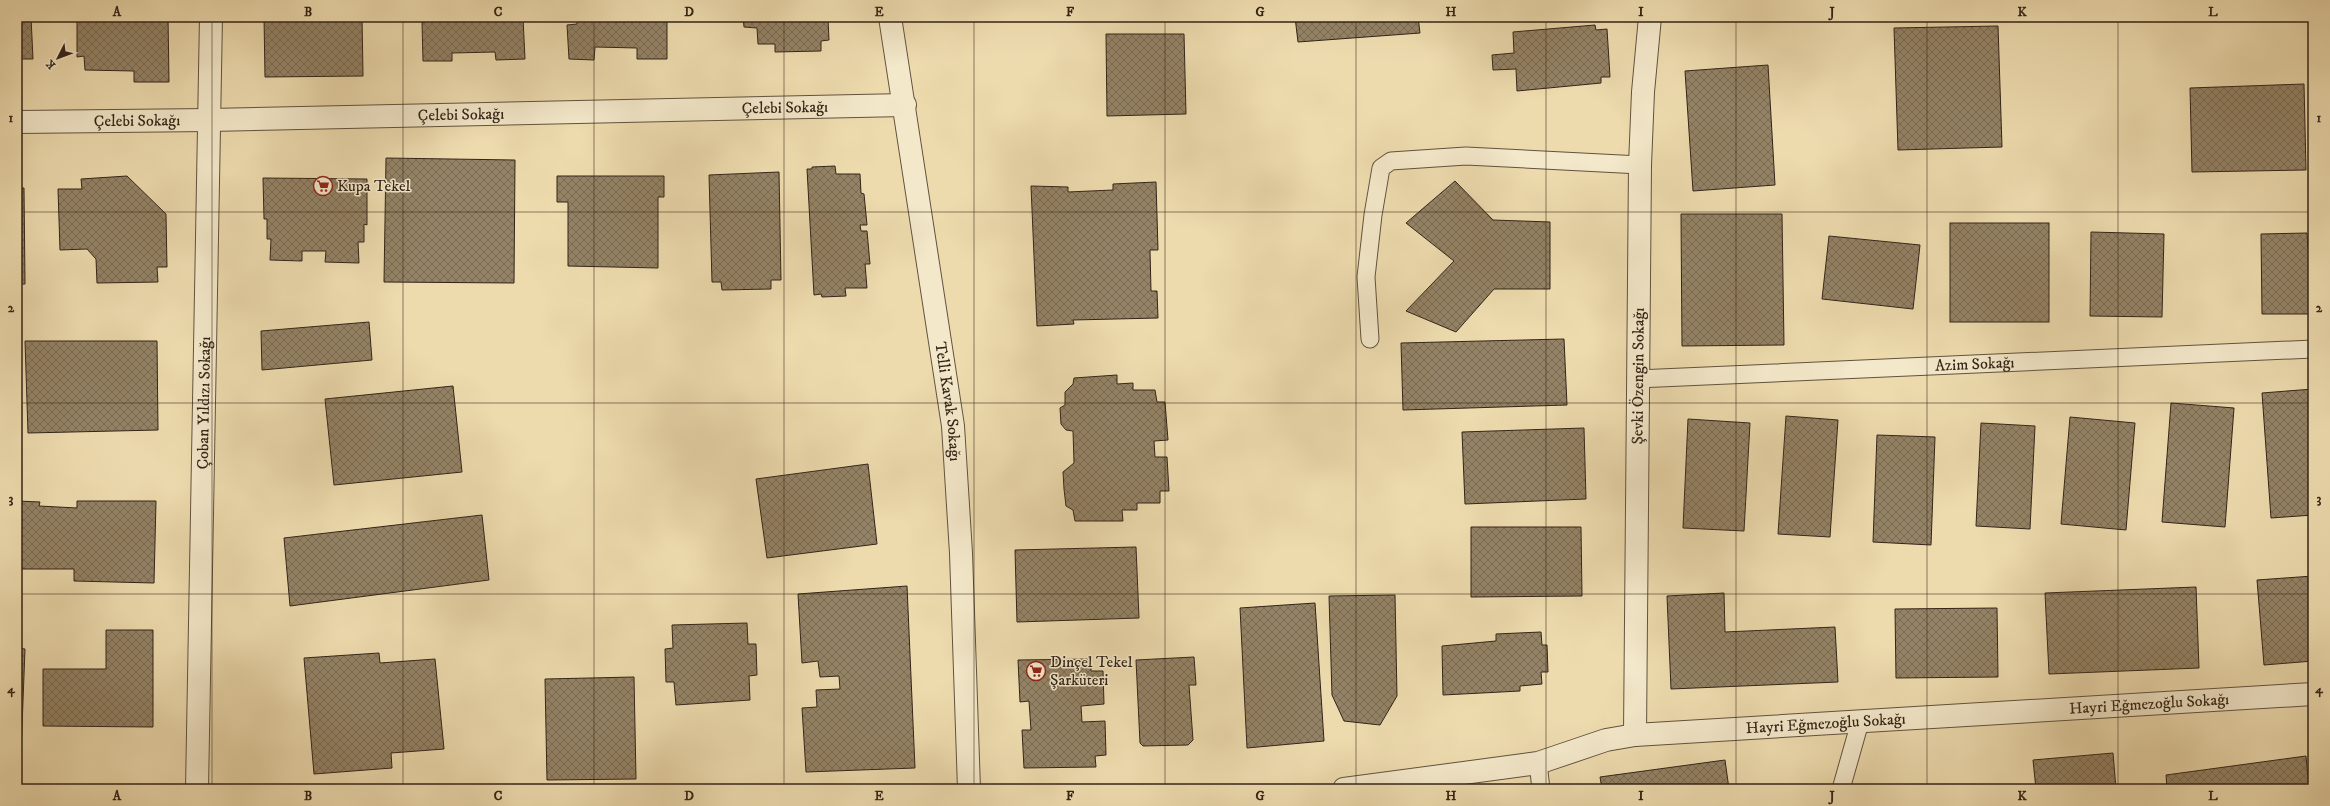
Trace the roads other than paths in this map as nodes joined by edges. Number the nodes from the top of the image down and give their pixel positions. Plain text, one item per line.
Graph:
1 (211, 17) edge
2 (890, 17) edge
3 (1650, 17) edge
4 (906, 105) junction
5 (210, 120) junction
6 (17, 122) edge
7 (1640, 165) junction
8 (1370, 339) dead end
9 (2313, 349) edge
10 (1637, 379) junction
11 (2313, 694) edge
12 (1860, 722) junction
13 (1635, 735) junction
14 (1538, 763) junction
15 (197, 789) edge
16 (969, 789) edge
17 (1344, 789) edge
18 (1541, 789) edge
19 (1841, 789) edge

1 - 5 street, Çoban Yıldızı Sokağı
2 - 4 street, Telli Kavak Sokağı
3 - 7 street, Şevki Özengin Sokağı
4 - 5 street, Çelebi Sokağı
4 - 16 street, Telli Kavak Sokağı
5 - 6 street, Çelebi Sokağı
5 - 15 street, Çoban Yıldızı Sokağı
7 - 8 lane
7 - 10 street, Şevki Özengin Sokağı
9 - 10 lane, Azim Sokağı
10 - 13 street, Şevki Özengin Sokağı
11 - 12 street, Hayri Eğmezoğlu Sokağı
12 - 13 street, Hayri Eğmezoğlu Sokağı
12 - 19 lane
13 - 14 street, Hayri Eğmezoğlu Sokağı
14 - 17 street, Hayri Eğmezoğlu Sokağı
14 - 18 lane

